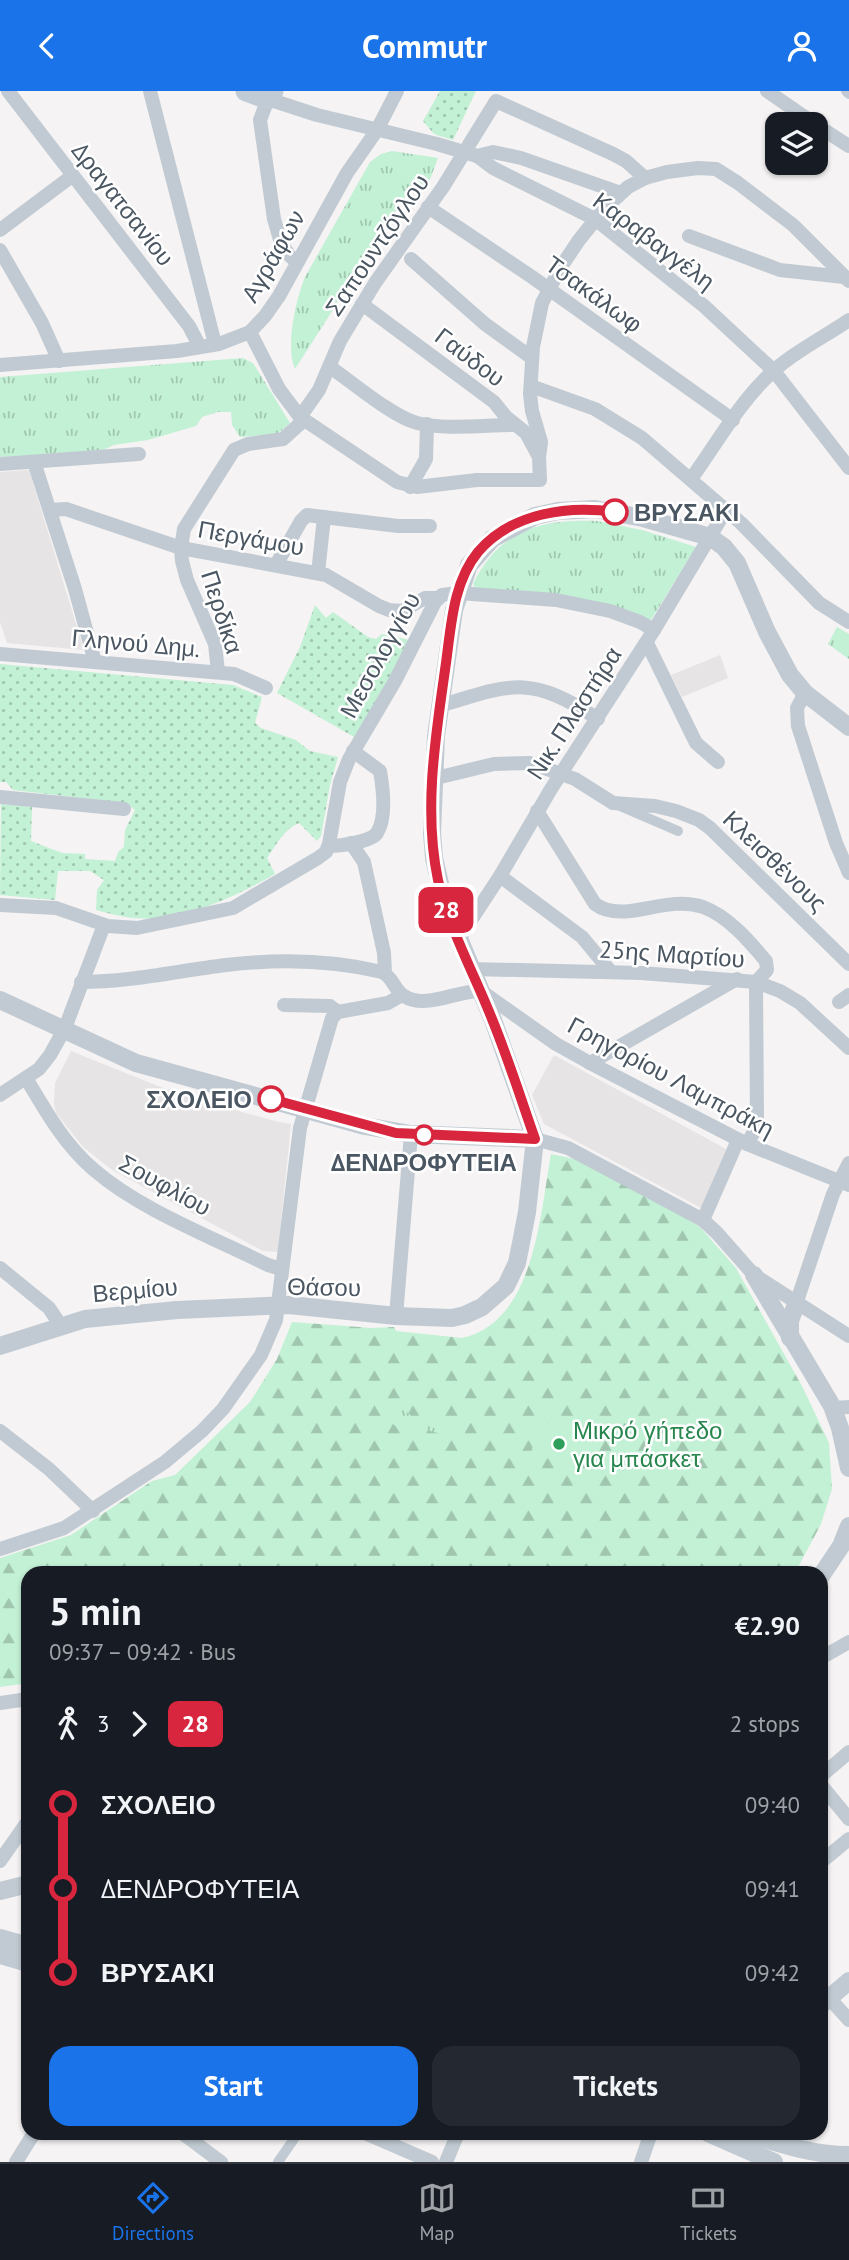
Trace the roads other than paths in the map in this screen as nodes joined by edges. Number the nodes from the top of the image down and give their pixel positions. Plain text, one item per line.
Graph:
1 (8, 91) edge
2 (150, 91) edge
3 (246, 91) edge
4 (397, 91) edge
5 (767, 91) edge
6 (270, 95) edge
7 (798, 112) edge
8 (377, 130) junction
9 (828, 132) edge
10 (849, 146) edge
11 (471, 154) junction
12 (72, 176) junction
13 (645, 179) junction
14 (621, 193) junction
15 (428, 207) junction
16 (595, 219) junction
17 (0, 230) edge
18 (689, 236) dead end
19 (0, 250) edge
20 (411, 259) dead end
21 (297, 262) junction
22 (846, 279) edge
23 (548, 289) junction
24 (362, 304) junction
25 (849, 320) edge
26 (250, 332) junction
27 (207, 346) junction
28 (533, 358) junction
29 (59, 361) junction
30 (0, 365) edge
31 (330, 367) junction
32 (774, 371) junction
33 (531, 386) junction
34 (302, 419) junction
35 (733, 420) junction
36 (427, 424) junction
37 (515, 425) junction
38 (139, 454) dead end
39 (539, 457) junction
40 (34, 461) junction
41 (0, 464) edge
42 (849, 468) edge
43 (691, 479) junction
44 (410, 487) junction
45 (50, 510) junction
46 (726, 510) junction
47 (324, 517) junction
48 (430, 526) dead end
49 (710, 537) junction
50 (181, 548) junction
51 (276, 565) junction
52 (318, 573) junction
53 (458, 593) junction
54 (438, 598) junction
55 (849, 622) edge
56 (651, 637) junction
57 (1, 650) edge
58 (95, 662) junction
59 (218, 673) junction
60 (266, 688) dead end
61 (805, 693) junction
62 (440, 706) junction
63 (598, 719) junction
64 (849, 727) edge
65 (353, 751) junction
66 (718, 762) dead end
67 (562, 773) junction
68 (432, 779) junction
69 (0, 797) edge
70 (618, 804) junction
71 (124, 809) dead end
72 (537, 811) junction
73 (678, 831) dead end
74 (351, 843) junction
75 (329, 846) junction
76 (849, 873) edge
77 (500, 876) junction
78 (0, 905) edge
79 (104, 925) junction
80 (458, 940) junction
81 (849, 964) edge
82 (471, 969) junction
83 (385, 972) junction
84 (611, 972) junction
85 (737, 979) junction
86 (81, 982) junction
87 (756, 982) junction
88 (481, 991) junction
89 (402, 995) junction
90 (0, 1000) edge
91 (284, 1005) dead end
92 (336, 1013) junction
93 (525, 1022) junction
94 (65, 1028) junction
95 (499, 1035) junction
96 (849, 1048) edge
97 (590, 1063) junction
98 (26, 1078) junction
99 (0, 1095) edge
100 (305, 1109) junction
101 (411, 1134) junction
102 (535, 1139) junction
103 (742, 1142) junction
104 (849, 1163) edge
105 (844, 1183) edge
106 (703, 1220) junction
107 (0, 1268) edge
108 (281, 1269) junction
109 (754, 1275) junction
110 (796, 1304) junction
111 (278, 1306) junction
112 (396, 1316) junction
113 (61, 1326) junction
114 (849, 1336) edge
115 (790, 1338) junction
116 (0, 1346) edge
117 (841, 1408) edge
118 (0, 1431) edge
119 (849, 1468) edge
120 (93, 1511) junction
121 (849, 1526) edge
122 (0, 1549) edge
123 (828, 1566) edge
124 (849, 1642) edge
125 (828, 1654) edge
126 (21, 1700) edge
127 (0, 1703) edge
128 (849, 1752) edge
129 (828, 1770) edge
130 (828, 1794) edge
131 (849, 1819) edge
132 (21, 1831) edge
133 (849, 1839) edge
134 (828, 1856) edge
135 (0, 1861) edge
136 (21, 1886) edge
137 (0, 1891) edge
138 (0, 1938) edge
139 (21, 1944) edge
140 (0, 1955) edge
141 (21, 1961) edge
142 (849, 1981) edge
143 (828, 1994) edge
144 (828, 2001) edge
145 (849, 2020) edge
146 (30, 2140) edge
147 (191, 2140) edge
148 (293, 2140) edge
149 (381, 2140) edge
150 (455, 2140) edge
151 (649, 2140) edge
152 (746, 2144) edge
153 (849, 2155) edge
154 (16, 2162) edge
155 (221, 2162) edge
156 (278, 2162) edge
157 (432, 2162) edge
158 (446, 2162) edge
159 (641, 2162) edge
160 (774, 2162) edge

1 - 12 street, Δραγατσανίου
2 - 27 street
3 - 6 main road
4 - 8 street, Αγράφων
5 - 7 street
6 - 8 street, Καραβαγγέλη
6 - 21 street
8 - 11 street, Καραβαγγέλη
8 - 21 street, Αγράφων
9 - 10 street
11 - 13 street, Σαπουντζόγλου
11 - 14 street
11 - 15 street, Σαπουντζόγλου
11 - 16 street, Καραβαγγέλη
12 - 17 street
12 - 27 street, Δραγατσανίου
13 - 14 street
13 - 22 street
14 - 16 street
15 - 23 street, Τσακάλωφ
15 - 24 street, Σαπουντζόγλου
16 - 23 street
16 - 32 street, Καραβαγγέλη
18 - 22 street
19 - 29 street
20 - 28 street
21 - 26 street, Αγράφων
23 - 28 street
23 - 35 street, Τσακάλωφ
24 - 31 street, Σαπουντζόγλου
24 - 37 street, Γαύδου
25 - 32 street
26 - 27 street, Αγράφων
26 - 34 street
27 - 29 street, Αγράφων
28 - 33 street
29 - 30 street, Αγράφων
31 - 34 street, Σαπουντζόγλου
31 - 36 street
32 - 35 street
32 - 42 street, Καραβαγγέλη
33 - 39 street
33 - 43 street
34 - 44 street
34 - 50 street, Περδίκα
35 - 43 street
36 - 37 street
36 - 44 street
37 - 39 street, Γαύδου
38 - 40 street
39 - 44 street
40 - 41 street
40 - 45 street
43 - 46 street
45 - 50 street, Περγάμου
45 - 58 street
46 - 49 street, Νικ. Πλαστήρα
46 - 55 street
47 - 48 street
47 - 51 street
47 - 52 street
49 - 53 street, Μεσολογγίου
49 - 56 street, Νικ. Πλαστήρα
49 - 61 street, Μεσολογγίου
50 - 51 street, Περγάμου
50 - 59 street, Περδίκα
51 - 52 street, Περγάμου
52 - 54 street, Περγάμου
53 - 54 street, Μεσολογγίου
53 - 56 street
53 - 62 street
54 - 65 street, Μεσολογγίου
56 - 63 street, Νικ. Πλαστήρα
56 - 66 street
57 - 58 street, Γληνού Δημ.
58 - 59 street, Γληνού Δημ.
59 - 60 street, Γληνού Δημ.
61 - 64 street, Μεσολογγίου
61 - 76 street
62 - 63 street
62 - 68 street
63 - 67 street, Νικ. Πλαστήρα
65 - 74 street
65 - 75 street, Μεσολογγίου
67 - 68 street, Κλεισθένους
67 - 70 street, Κλεισθένους
67 - 72 street, Νικ. Πλαστήρα
68 - 80 street
69 - 71 street
70 - 73 street, Κλεισθένους
70 - 81 street, Κλεισθένους
72 - 77 street, Νικ. Πλαστήρα
72 - 87 street
74 - 75 street
74 - 83 street
75 - 79 street
77 - 80 street, Νικ. Πλαστήρα
77 - 84 street
78 - 79 street
79 - 86 street
80 - 82 street
82 - 84 street, 25ης Μαρτίου
82 - 88 street
83 - 86 street
83 - 89 street
84 - 85 street, 25ης Μαρτίου
85 - 87 street, 25ης Μαρτίου
85 - 97 street
86 - 94 street
87 - 96 street, 25ης Μαρτίου
87 - 103 street
88 - 89 street
88 - 93 street, Γρηγορίου Λαμπράκη
88 - 95 street
89 - 92 street
90 - 94 street
91 - 92 street
92 - 100 street
93 - 95 street
93 - 97 street, Γρηγορίου Λαμπράκη
94 - 98 street
94 - 100 street
95 - 102 street
97 - 103 street, Γρηγορίου Λαμπράκη
98 - 99 street
98 - 108 street, Σουφλίου
100 - 101 street
100 - 108 street
101 - 102 street
101 - 112 street
102 - 106 street
102 - 112 street, Θάσου
103 - 105 street, Γρηγορίου Λαμπράκη
103 - 106 street
104 - 105 street
105 - 110 street
106 - 109 street
107 - 113 street
108 - 111 street
109 - 110 street
109 - 115 street
110 - 114 street
110 - 115 street
111 - 112 street, Θάσου
111 - 113 street, Βερμίου
111 - 120 street, Θάσου
113 - 116 street, Βερμίου
115 - 117 street
117 - 119 street
118 - 120 street
120 - 122 street, Θάσου
121 - 123 street
124 - 125 street
126 - 127 street
128 - 129 street
130 - 131 street
132 - 135 street
133 - 134 street
136 - 137 street
138 - 139 street
140 - 141 street
142 - 143 street
144 - 145 street
146 - 154 street
147 - 155 street
148 - 156 street
149 - 157 street
150 - 158 street
151 - 159 street
152 - 153 street
152 - 160 street

